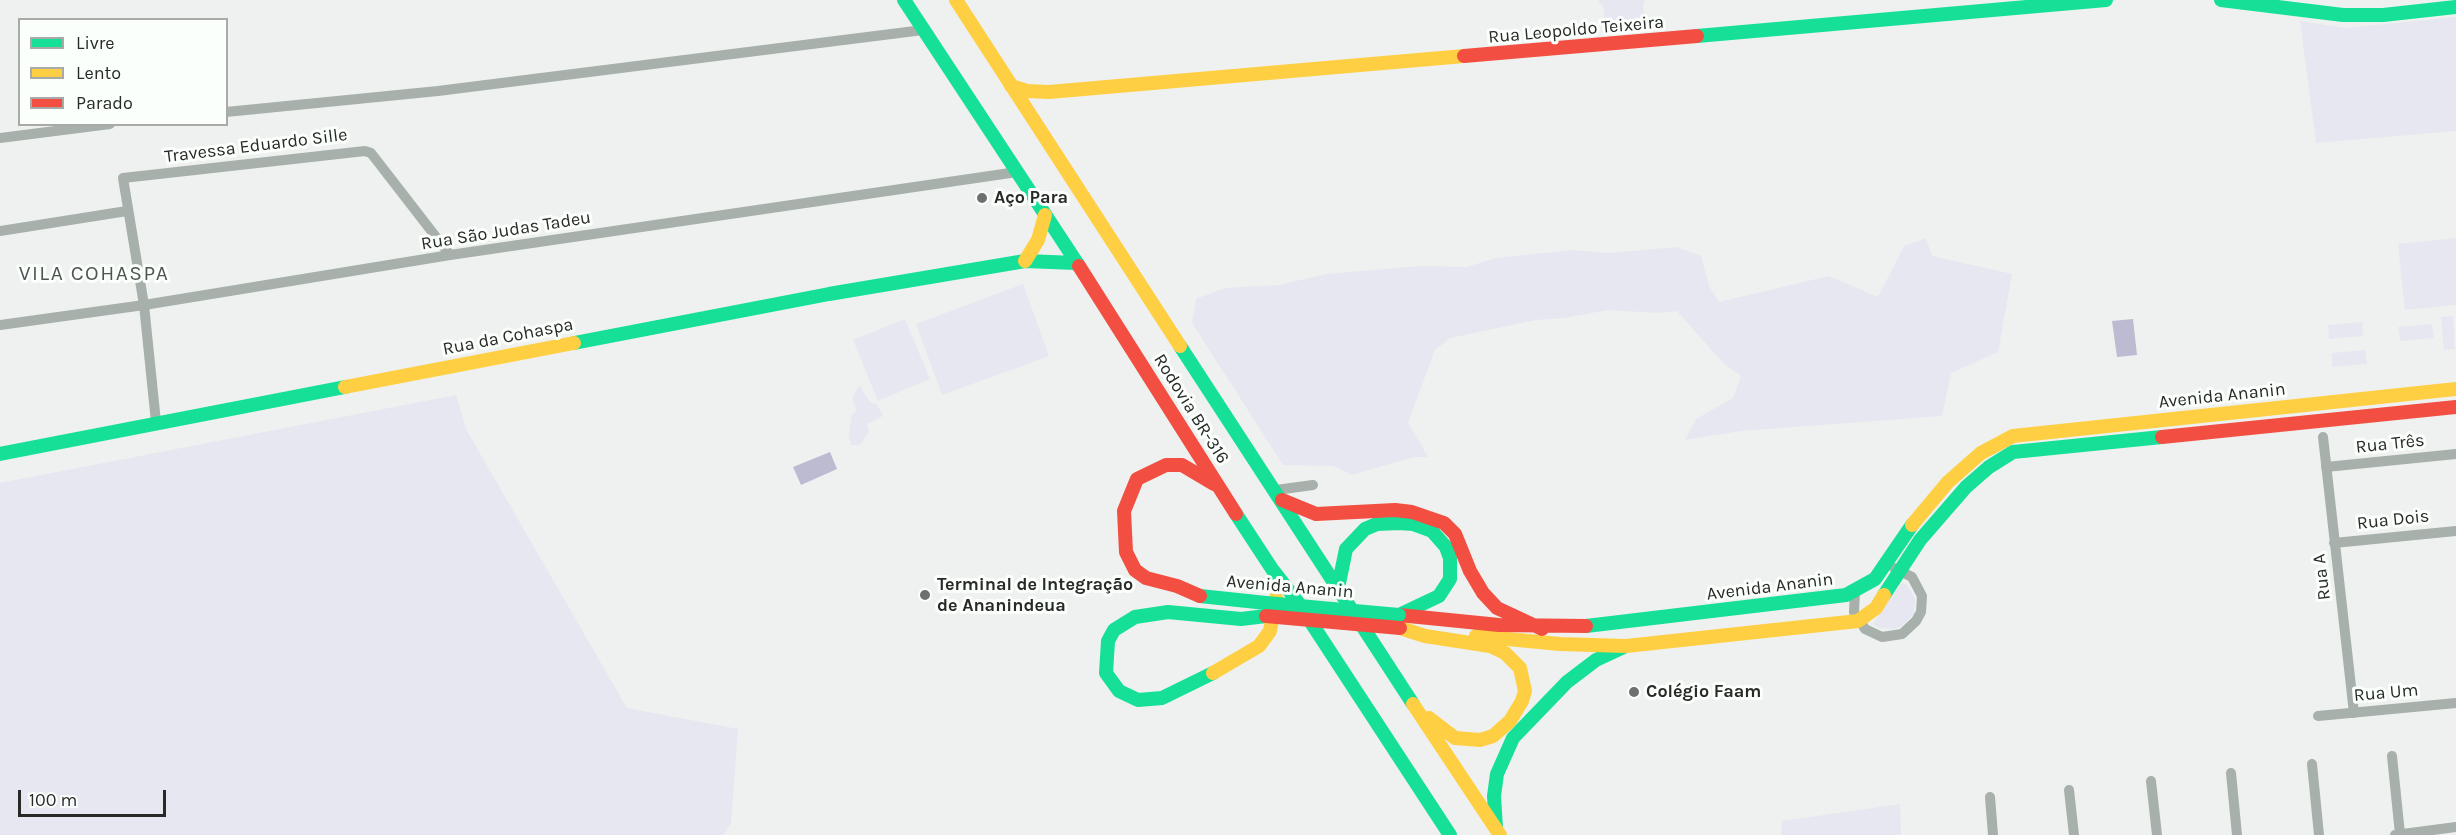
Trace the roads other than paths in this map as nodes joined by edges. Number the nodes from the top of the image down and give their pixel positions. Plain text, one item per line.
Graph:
1 (904, 0) edge
2 (956, 0) edge
3 (2106, 0) edge
4 (2221, 0) edge
5 (2456, 8) edge
6 (923, 30) junction
7 (1011, 86) junction
8 (1049, 92) junction
9 (228, 112) edge
10 (1032, 116) junction
11 (94, 126) edge
12 (0, 138) edge
13 (1017, 172) junction
14 (127, 211) junction
15 (1045, 215) junction
16 (0, 231) edge
17 (450, 255) junction
18 (1025, 261) junction
19 (1076, 263) junction
20 (144, 306) junction
21 (0, 324) edge
22 (2456, 389) edge
23 (2456, 406) edge
24 (156, 422) junction
25 (2323, 437) dead end
26 (0, 454) edge
27 (2456, 454) edge
28 (2326, 467) junction
29 (1313, 485) dead end
30 (1219, 487) junction
31 (1279, 495) junction
32 (2456, 531) edge
33 (2334, 543) junction
34 (1886, 567) junction
35 (1272, 569) junction
36 (1903, 571) junction
37 (1338, 588) junction
38 (1855, 591) junction
39 (1266, 609) junction
40 (1858, 621) junction
41 (1399, 622) junction
42 (1542, 629) junction
43 (1626, 646) junction
44 (1407, 696) junction
45 (2456, 703) edge
46 (2354, 712) junction
47 (2318, 716) dead end
48 (2392, 756) dead end
49 (2312, 764) dead end
50 (2231, 773) dead end
51 (2151, 781) dead end
52 (2069, 790) dead end
53 (1990, 797) dead end
54 (2456, 827) edge
55 (1498, 831) edge
56 (2400, 834) edge
57 (1450, 835) edge
58 (1993, 835) edge
59 (2074, 835) edge
60 (2157, 835) edge
61 (2237, 835) edge
62 (2319, 835) edge
63 (2394, 835) edge

1 - 6 main road, Rodovia BR-316
2 - 7 main road, Rodovia BR-316
3 - 8 main road, Rua Leopoldo Teixeira
4 - 5 main road
6 - 9 street
6 - 13 main road, Rodovia BR-316
7 - 8 main road, Rua Leopoldo Teixeira
7 - 10 main road, Rodovia BR-316
8 - 10 main road
10 - 31 main road, Rodovia BR-316
11 - 12 street
13 - 15 main road, Rodovia BR-316
13 - 17 street, Rua São Judas Tadeu
14 - 16 street
14 - 17 street, Travessa Eduardo Sille
14 - 20 street
15 - 18 main road
15 - 19 main road, Rodovia BR-316
17 - 20 street, Rua São Judas Tadeu
18 - 19 main road, Rua da Cohaspa
18 - 24 main road, Rua da Cohaspa
19 - 30 main road, Rodovia BR-316
20 - 21 street, Rua São Judas Tadeu
20 - 24 street
22 - 34 main road, Avenida Ananin
23 - 36 main road, Avenida Ananin
24 - 26 main road, Rua da Cohaspa
25 - 28 street, Rua A
27 - 28 street, Rua Três
28 - 33 street, Rua A
29 - 31 street
30 - 35 main road, Rodovia BR-316
30 - 39 main road, Avenida Ananin
31 - 37 main road, Rodovia BR-316
31 - 42 main road
32 - 33 street, Rua Dois
33 - 46 street, Rua A
34 - 36 street
34 - 38 main road, Avenida Ananin
35 - 39 main road
35 - 57 main road, Rodovia BR-316
36 - 40 main road, Avenida Ananin
36 - 40 street
37 - 41 main road
37 - 44 main road, Rodovia BR-316
38 - 40 street
38 - 42 main road, Avenida Ananin
39 - 41 main road, Avenida Ananin, bridge
40 - 43 main road, Avenida Ananin
41 - 42 main road, Avenida Ananin
41 - 43 main road, Avenida Ananin
41 - 44 main road
43 - 55 main road
44 - 55 main road, Rodovia BR-316
45 - 46 street, Rua Um
46 - 47 street, Rua Um
48 - 56 street
49 - 62 street
50 - 61 street
51 - 60 street
52 - 59 street
53 - 58 street
54 - 56 street
56 - 63 street

